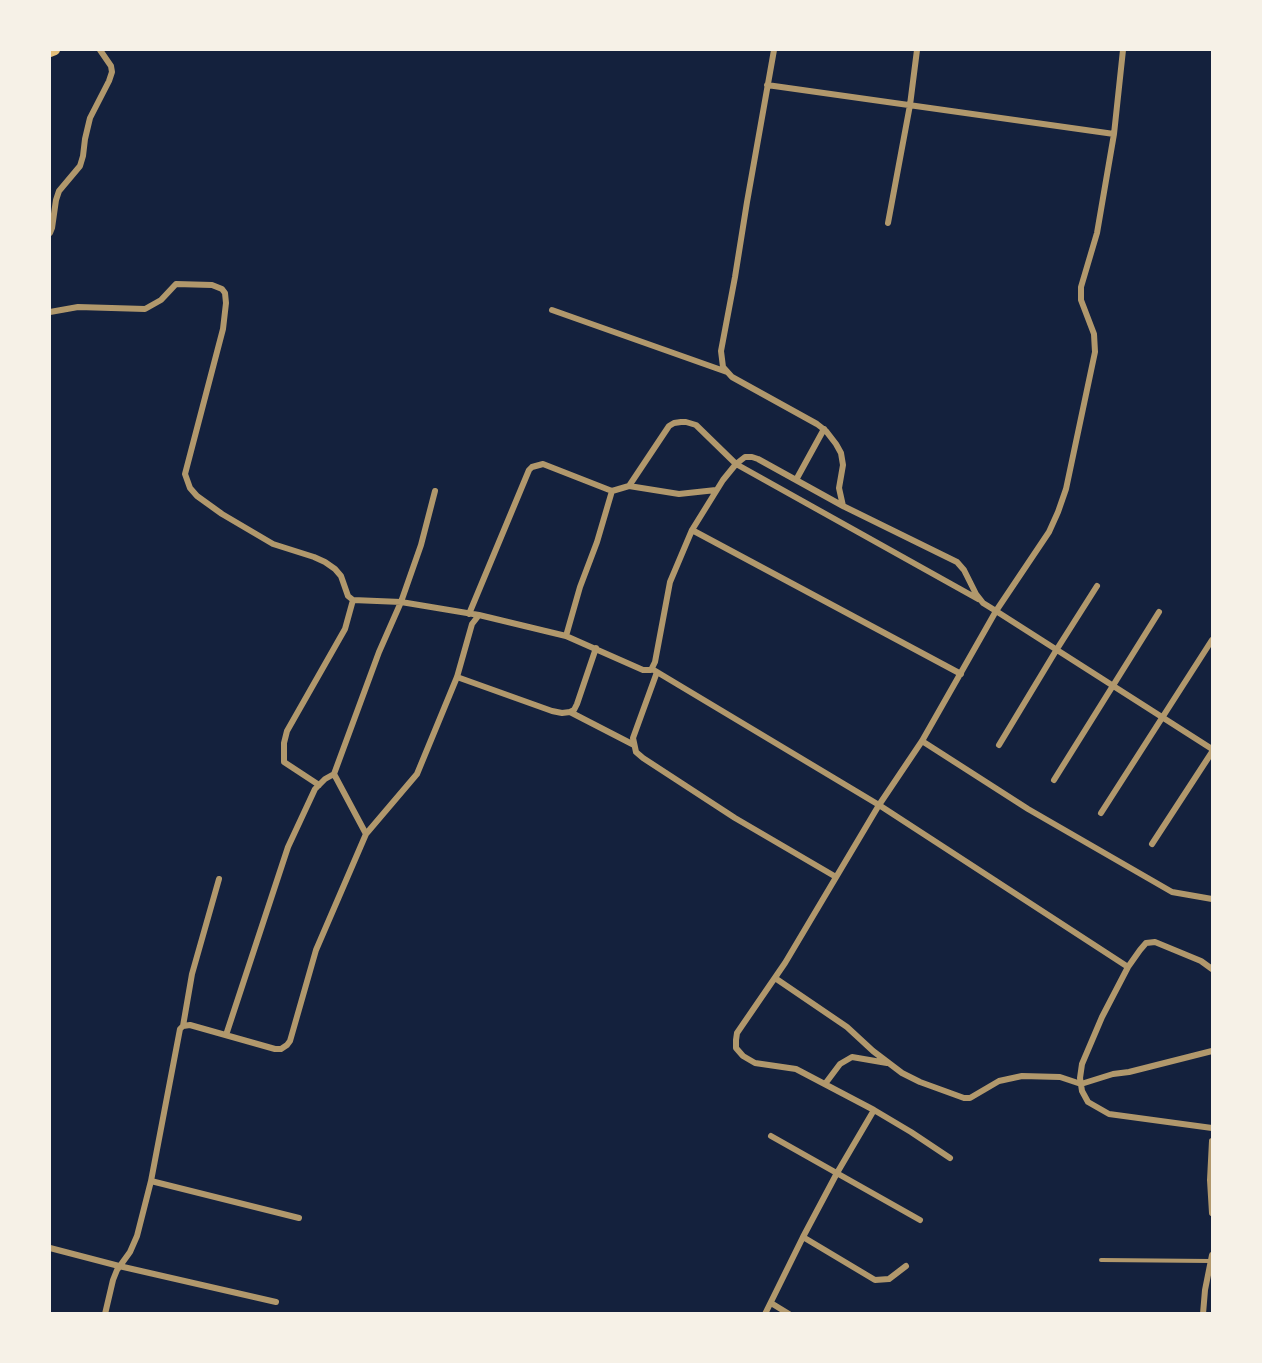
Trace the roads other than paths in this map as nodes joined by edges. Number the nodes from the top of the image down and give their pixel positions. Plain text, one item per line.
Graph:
1 (56, 50) edge
2 (100, 50) edge
3 (774, 50) edge
4 (917, 50) edge
5 (1124, 50) edge
6 (50, 52) edge
7 (767, 85) junction
8 (910, 105) junction
9 (1114, 134) junction
10 (888, 223) dead end
11 (50, 233) edge
12 (552, 310) dead end
13 (50, 312) edge
14 (728, 373) junction
15 (824, 429) junction
16 (736, 464) junction
17 (796, 480) junction
18 (629, 486) junction
19 (435, 490) dead end
20 (716, 490) junction
21 (612, 491) junction
22 (843, 506) junction
23 (693, 530) junction
24 (1097, 586) dead end
25 (353, 600) junction
26 (980, 600) junction
27 (401, 602) junction
28 (996, 610) junction
29 (1159, 612) dead end
30 (470, 614) junction
31 (479, 615) junction
32 (566, 636) junction
33 (1212, 640) edge
34 (596, 648) junction
35 (1057, 649) junction
36 (655, 670) junction
37 (961, 674) junction
38 (457, 677) junction
39 (1113, 685) junction
40 (570, 712) junction
41 (1162, 717) junction
42 (922, 741) junction
43 (999, 745) dead end
44 (634, 746) junction
45 (1212, 750) edge
46 (334, 774) junction
47 (1054, 780) dead end
48 (319, 785) junction
49 (879, 805) junction
50 (1101, 813) dead end
51 (366, 834) junction
52 (1152, 844) dead end
53 (836, 877) junction
54 (219, 879) dead end
55 (1212, 899) edge
56 (1128, 967) junction
57 (1212, 969) edge
58 (775, 978) junction
59 (183, 1026) junction
60 (226, 1035) junction
61 (1212, 1051) edge
62 (890, 1063) junction
63 (825, 1084) junction
64 (1081, 1084) junction
65 (874, 1110) junction
66 (1212, 1128) edge
67 (771, 1137) dead end
68 (1212, 1141) edge
69 (950, 1158) dead end
70 (837, 1173) junction
71 (151, 1181) junction
72 (1212, 1213) edge
73 (299, 1218) dead end
74 (920, 1220) dead end
75 (803, 1237) junction
76 (50, 1248) edge
77 (1212, 1258) edge
78 (1101, 1260) dead end
79 (119, 1266) junction
80 (906, 1266) dead end
81 (276, 1302) dead end
82 (771, 1303) junction
83 (105, 1314) edge
84 (765, 1314) edge
85 (789, 1314) edge
86 (1203, 1314) edge

1 - 6 main road
2 - 11 street
3 - 7 street
4 - 8 street
5 - 9 street
7 - 8 street
7 - 14 street
8 - 9 street
8 - 10 street
9 - 28 street
12 - 14 street
13 - 25 street
14 - 15 street
15 - 17 street
15 - 22 street
16 - 17 street
16 - 18 street
16 - 20 street
16 - 26 street
17 - 22 street
18 - 20 street
18 - 21 street
19 - 27 street
20 - 23 street
21 - 30 street
21 - 32 street
22 - 26 street
23 - 36 street
23 - 37 street
24 - 35 street
25 - 27 street
25 - 48 street
26 - 28 street
27 - 30 street
27 - 46 street
28 - 35 street
28 - 37 street
29 - 39 street
30 - 31 street
31 - 32 street
31 - 38 street
32 - 34 street
33 - 41 street
34 - 36 street
34 - 40 street
35 - 39 street
35 - 43 street
36 - 44 street
36 - 49 street
37 - 42 street
38 - 40 street
38 - 51 street
39 - 41 street
39 - 47 street
40 - 44 street
41 - 45 street
41 - 50 street
42 - 49 street
42 - 55 street
44 - 53 street
45 - 52 street
46 - 48 street
46 - 51 street
48 - 60 street
49 - 53 street
49 - 56 street
51 - 60 street
53 - 58 street
54 - 59 street
56 - 57 street
56 - 64 street
58 - 62 street
58 - 63 street
59 - 60 street
59 - 71 street
61 - 64 street
62 - 63 street
62 - 64 street
63 - 65 street
64 - 66 street
65 - 69 street
65 - 70 street
67 - 70 street
68 - 72 street
70 - 74 street
70 - 75 street
71 - 73 street
71 - 79 street
75 - 80 street
75 - 82 street
76 - 79 street
77 - 78 lane
77 - 86 street
79 - 81 street
79 - 83 street
82 - 84 street
82 - 85 street

